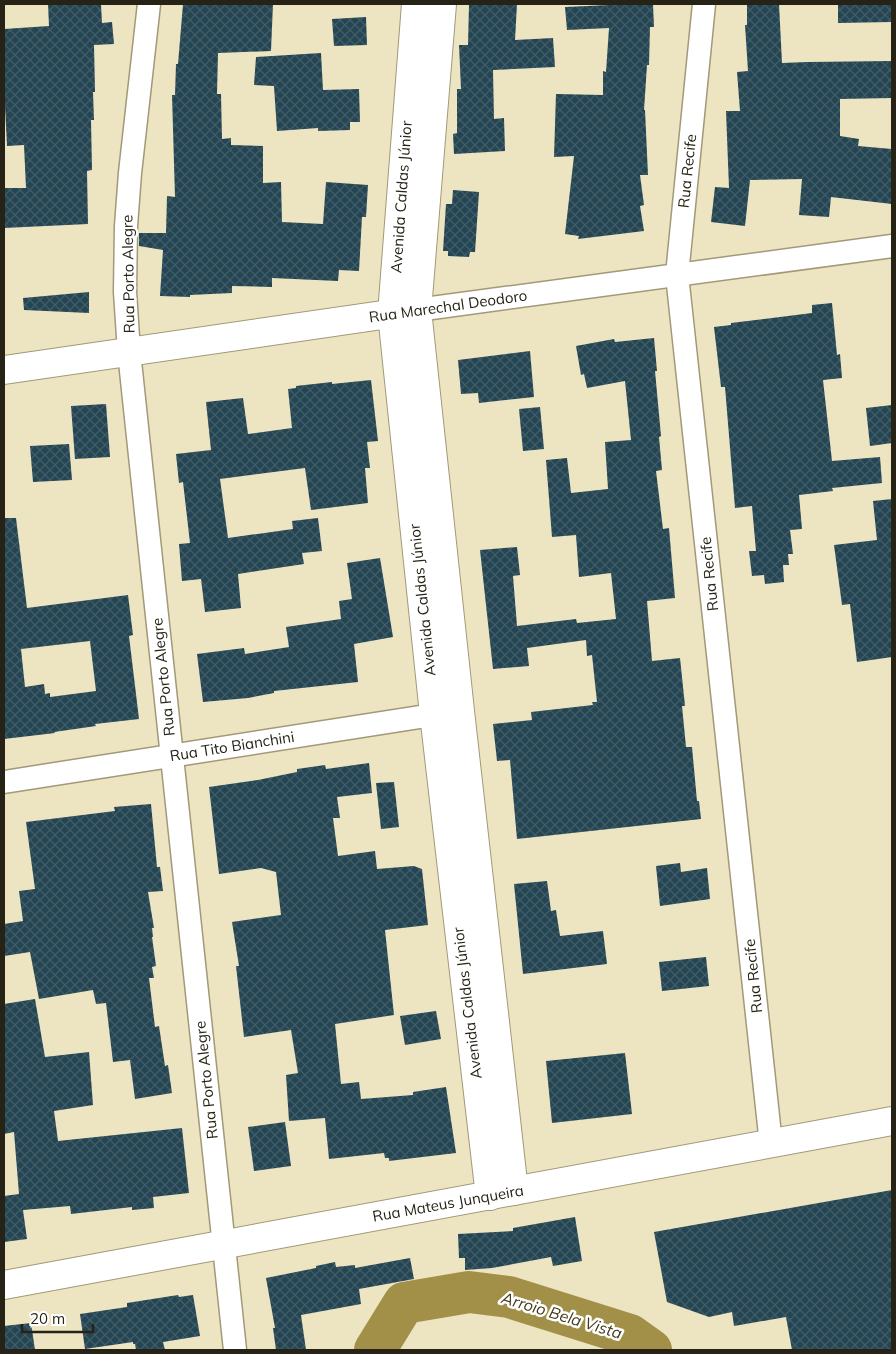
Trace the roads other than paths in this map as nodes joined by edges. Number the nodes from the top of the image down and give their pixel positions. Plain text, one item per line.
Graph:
1 (149, 4) edge
2 (416, 4) edge
3 (442, 4) edge
4 (704, 4) edge
5 (892, 246) edge
6 (677, 275) junction
7 (405, 312) junction
8 (129, 352) junction
9 (4, 370) edge
10 (447, 713) junction
11 (172, 755) junction
12 (4, 782) edge
13 (892, 1121) edge
14 (771, 1144) junction
15 (502, 1193) junction
16 (223, 1244) junction
17 (4, 1285) edge
18 (234, 1350) edge

1 - 8 street, Rua Porto Alegre
2 - 7 main road, Avenida Caldas Júnior
3 - 7 main road, Avenida Caldas Júnior
4 - 6 street, Rua Recife
5 - 6 street, Rua Marechal Deodoro
6 - 7 street, Rua Marechal Deodoro
6 - 14 street, Rua Recife
7 - 8 main road, Rua Marechal Deodoro
7 - 10 main road, Avenida Caldas Júnior
8 - 9 main road, Rua Marechal Deodoro
8 - 11 street, Rua Porto Alegre
10 - 11 street, Rua Tito Bianchini
10 - 15 main road, Avenida Caldas Júnior
11 - 12 street, Rua Tito Bianchini
11 - 16 street, Rua Porto Alegre
13 - 14 main road, Rua Mateus Junqueira
14 - 15 main road, Rua Mateus Junqueira
15 - 16 main road, Rua Mateus Junqueira
16 - 17 main road, Rua Mateus Junqueira
16 - 18 street, Rua Porto Alegre

